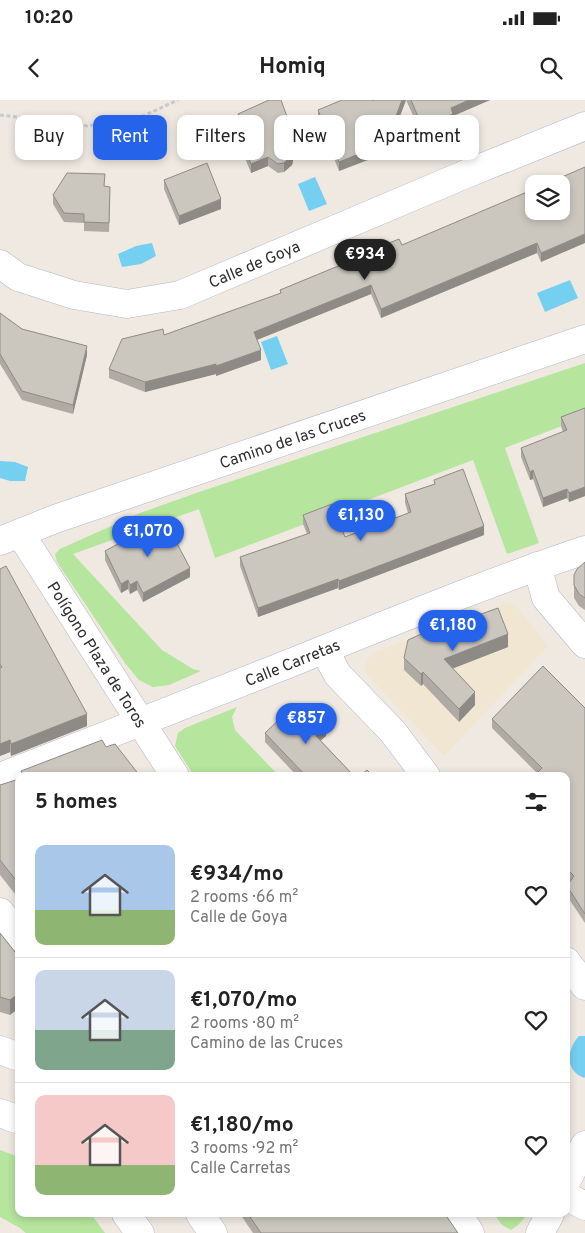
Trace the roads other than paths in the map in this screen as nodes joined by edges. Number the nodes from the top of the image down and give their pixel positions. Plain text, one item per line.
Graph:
1 (585, 126) edge
2 (0, 264) edge
3 (585, 338) edge
4 (10, 537) edge
5 (585, 550) edge
6 (537, 566) junction
7 (585, 644) edge
8 (324, 650) junction
9 (141, 723) junction
10 (172, 772) edge
11 (423, 772) edge
12 (0, 777) edge
13 (0, 912) edge
14 (15, 932) edge
15 (570, 966) edge
16 (585, 986) edge
17 (0, 1050) edge
18 (15, 1056) edge
19 (0, 1113) edge
20 (15, 1119) edge
21 (585, 1145) edge
22 (570, 1174) edge
23 (570, 1198) edge
24 (585, 1206) edge
25 (128, 1217) edge
26 (202, 1217) edge
27 (460, 1217) edge
28 (548, 1217) edge
29 (140, 1233) edge
30 (213, 1233) edge
31 (470, 1233) edge
32 (540, 1233) edge

1 - 2 street, Calle de Goya
3 - 4 street, Camino de las Cruces
4 - 9 street, Polígono Plaza de Toros
5 - 6 street, Calle Carretas
6 - 7 street
6 - 8 street, Calle Carretas
8 - 9 street, Calle Carretas
8 - 11 street
9 - 10 street, Polígono Plaza de Toros
9 - 12 street, Calle Carretas
13 - 14 street
15 - 16 street
17 - 18 street
19 - 20 street
21 - 22 street
23 - 24 street
25 - 29 street
26 - 30 street
27 - 31 street
28 - 32 street

